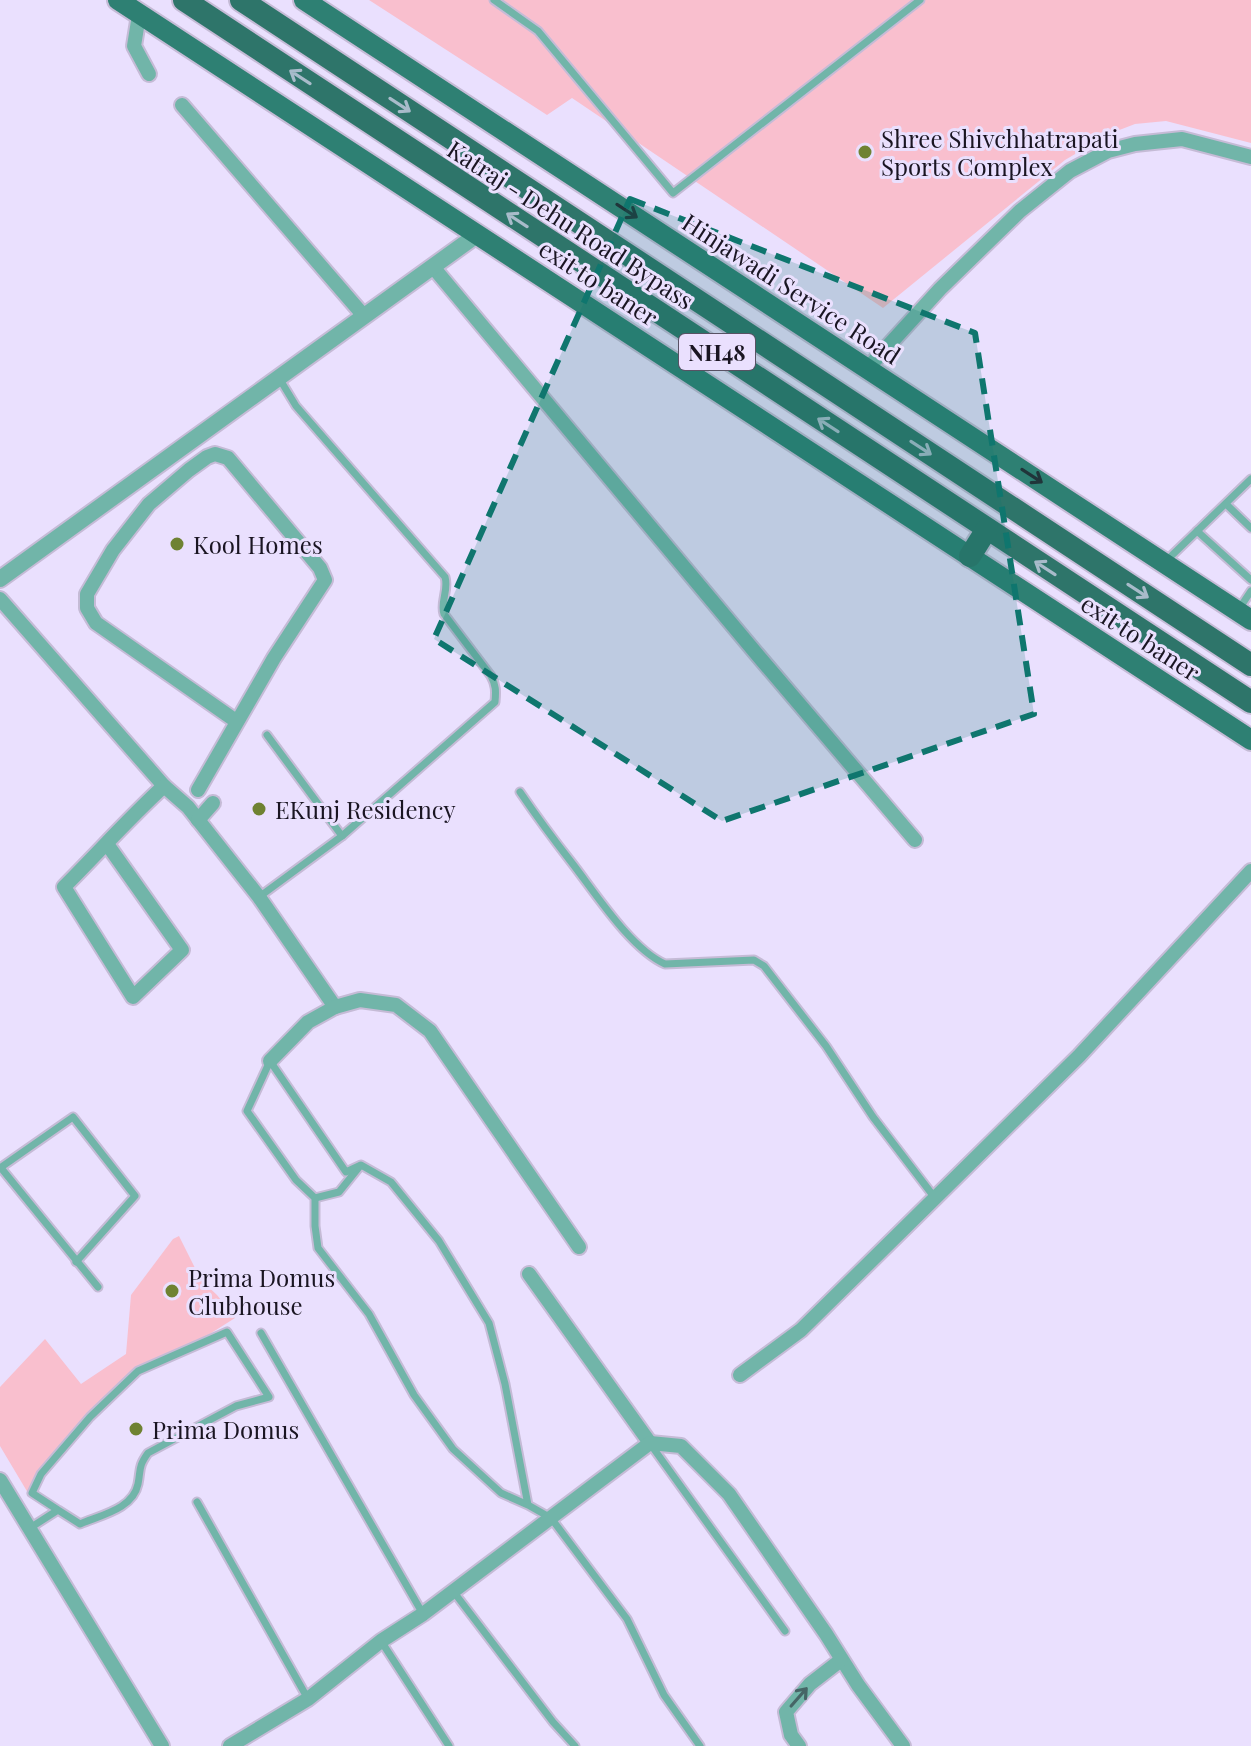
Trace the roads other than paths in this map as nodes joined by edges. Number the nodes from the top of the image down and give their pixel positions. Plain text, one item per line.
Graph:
1 (118, 0) edge
2 (184, 0) edge
3 (241, 0) edge
4 (304, 0) edge
5 (494, 0) edge
6 (920, 0) edge
7 (139, 15) junction
8 (149, 74) dead end
9 (182, 105) dead end
10 (1251, 157) edge
11 (478, 234) junction
12 (433, 267) junction
13 (364, 316) junction
14 (867, 369) junction
15 (279, 378) junction
16 (1251, 479) edge
17 (1226, 504) junction
18 (1251, 528) edge
19 (987, 529) junction
20 (1197, 531) junction
21 (970, 556) junction
22 (1164, 563) junction
23 (0, 579) edge
24 (1251, 580) edge
25 (1251, 591) edge
26 (0, 599) edge
27 (1244, 616) edge
28 (1251, 665) edge
29 (1251, 702) edge
30 (236, 721) junction
31 (267, 735) dead end
32 (1251, 740) edge
33 (164, 786) junction
34 (198, 790) dead end
35 (520, 792) dead end
36 (213, 803) dead end
37 (198, 820) junction
38 (342, 836) junction
39 (915, 840) dead end
40 (107, 844) junction
41 (1251, 871) edge
42 (259, 897) junction
43 (335, 1007) junction
44 (270, 1061) junction
45 (361, 1165) junction
46 (0, 1168) edge
47 (315, 1198) junction
48 (935, 1198) junction
49 (579, 1247) dead end
50 (76, 1262) junction
51 (529, 1274) dead end
52 (98, 1287) dead end
53 (261, 1333) dead end
54 (740, 1375) dead end
55 (650, 1443) junction
56 (0, 1480) edge
57 (197, 1502) dead end
58 (528, 1505) junction
59 (58, 1510) junction
60 (551, 1518) junction
61 (30, 1528) junction
62 (453, 1591) junction
63 (423, 1614) junction
64 (785, 1631) dead end
65 (381, 1641) junction
66 (841, 1660) junction
67 (308, 1699) junction
68 (162, 1746) edge
69 (230, 1746) edge
70 (449, 1746) edge
71 (575, 1746) edge
72 (700, 1746) edge
73 (799, 1746) edge
74 (903, 1746) edge

1 - 7 main road, exit to baner
19 -> 2 highway, Katraj - Dehu Road Bypass / NH48
3 -> 28 highway, Katraj - Dehu Road Bypass / NH48
4 -> 14 main road, Hinjawadi Service Road
5 - 6 lane
7 - 8 street
7 - 11 main road, exit to baner
9 - 13 street
10 - 14 street
11 - 12 street
11 - 21 main road, exit to baner
12 - 13 street
12 - 39 street
13 - 15 street
14 -> 22 main road, Hinjawadi Service Road
15 - 23 street
15 - 38 lane
16 - 17 lane
17 - 18 lane
17 - 20 lane
19 - 21 highway
29 -> 19 highway, Katraj - Dehu Road Bypass / NH48
20 - 22 lane
20 - 24 lane
21 - 32 main road, exit to baner
22 - 27 main road, Hinjawadi Service Road
25 - 27 lane
26 - 33 street
30 - 30 street
30 - 34 street
31 - 38 lane
33 - 37 street
33 - 40 street
35 - 48 lane
36 - 37 street
37 - 42 street
38 - 42 lane
40 - 40 street
41 - 48 street
42 - 43 street
43 - 44 street
43 - 49 street
44 - 45 lane
44 - 47 lane
45 - 47 lane
45 - 58 lane
46 - 50 lane
46 - 50 lane
47 - 58 lane
48 - 54 street
50 - 52 lane
51 - 55 street
53 - 63 lane
55 - 60 street
55 - 64 lane
55 - 66 street
56 - 61 street
57 - 67 lane
58 - 60 lane
59 - 59 lane
59 - 61 lane
60 - 62 street
60 - 72 lane
61 - 68 street
62 - 63 street
62 - 71 lane
63 - 65 street
65 - 67 street
65 - 70 lane
73 -> 66 street
66 - 74 street
67 - 69 street

